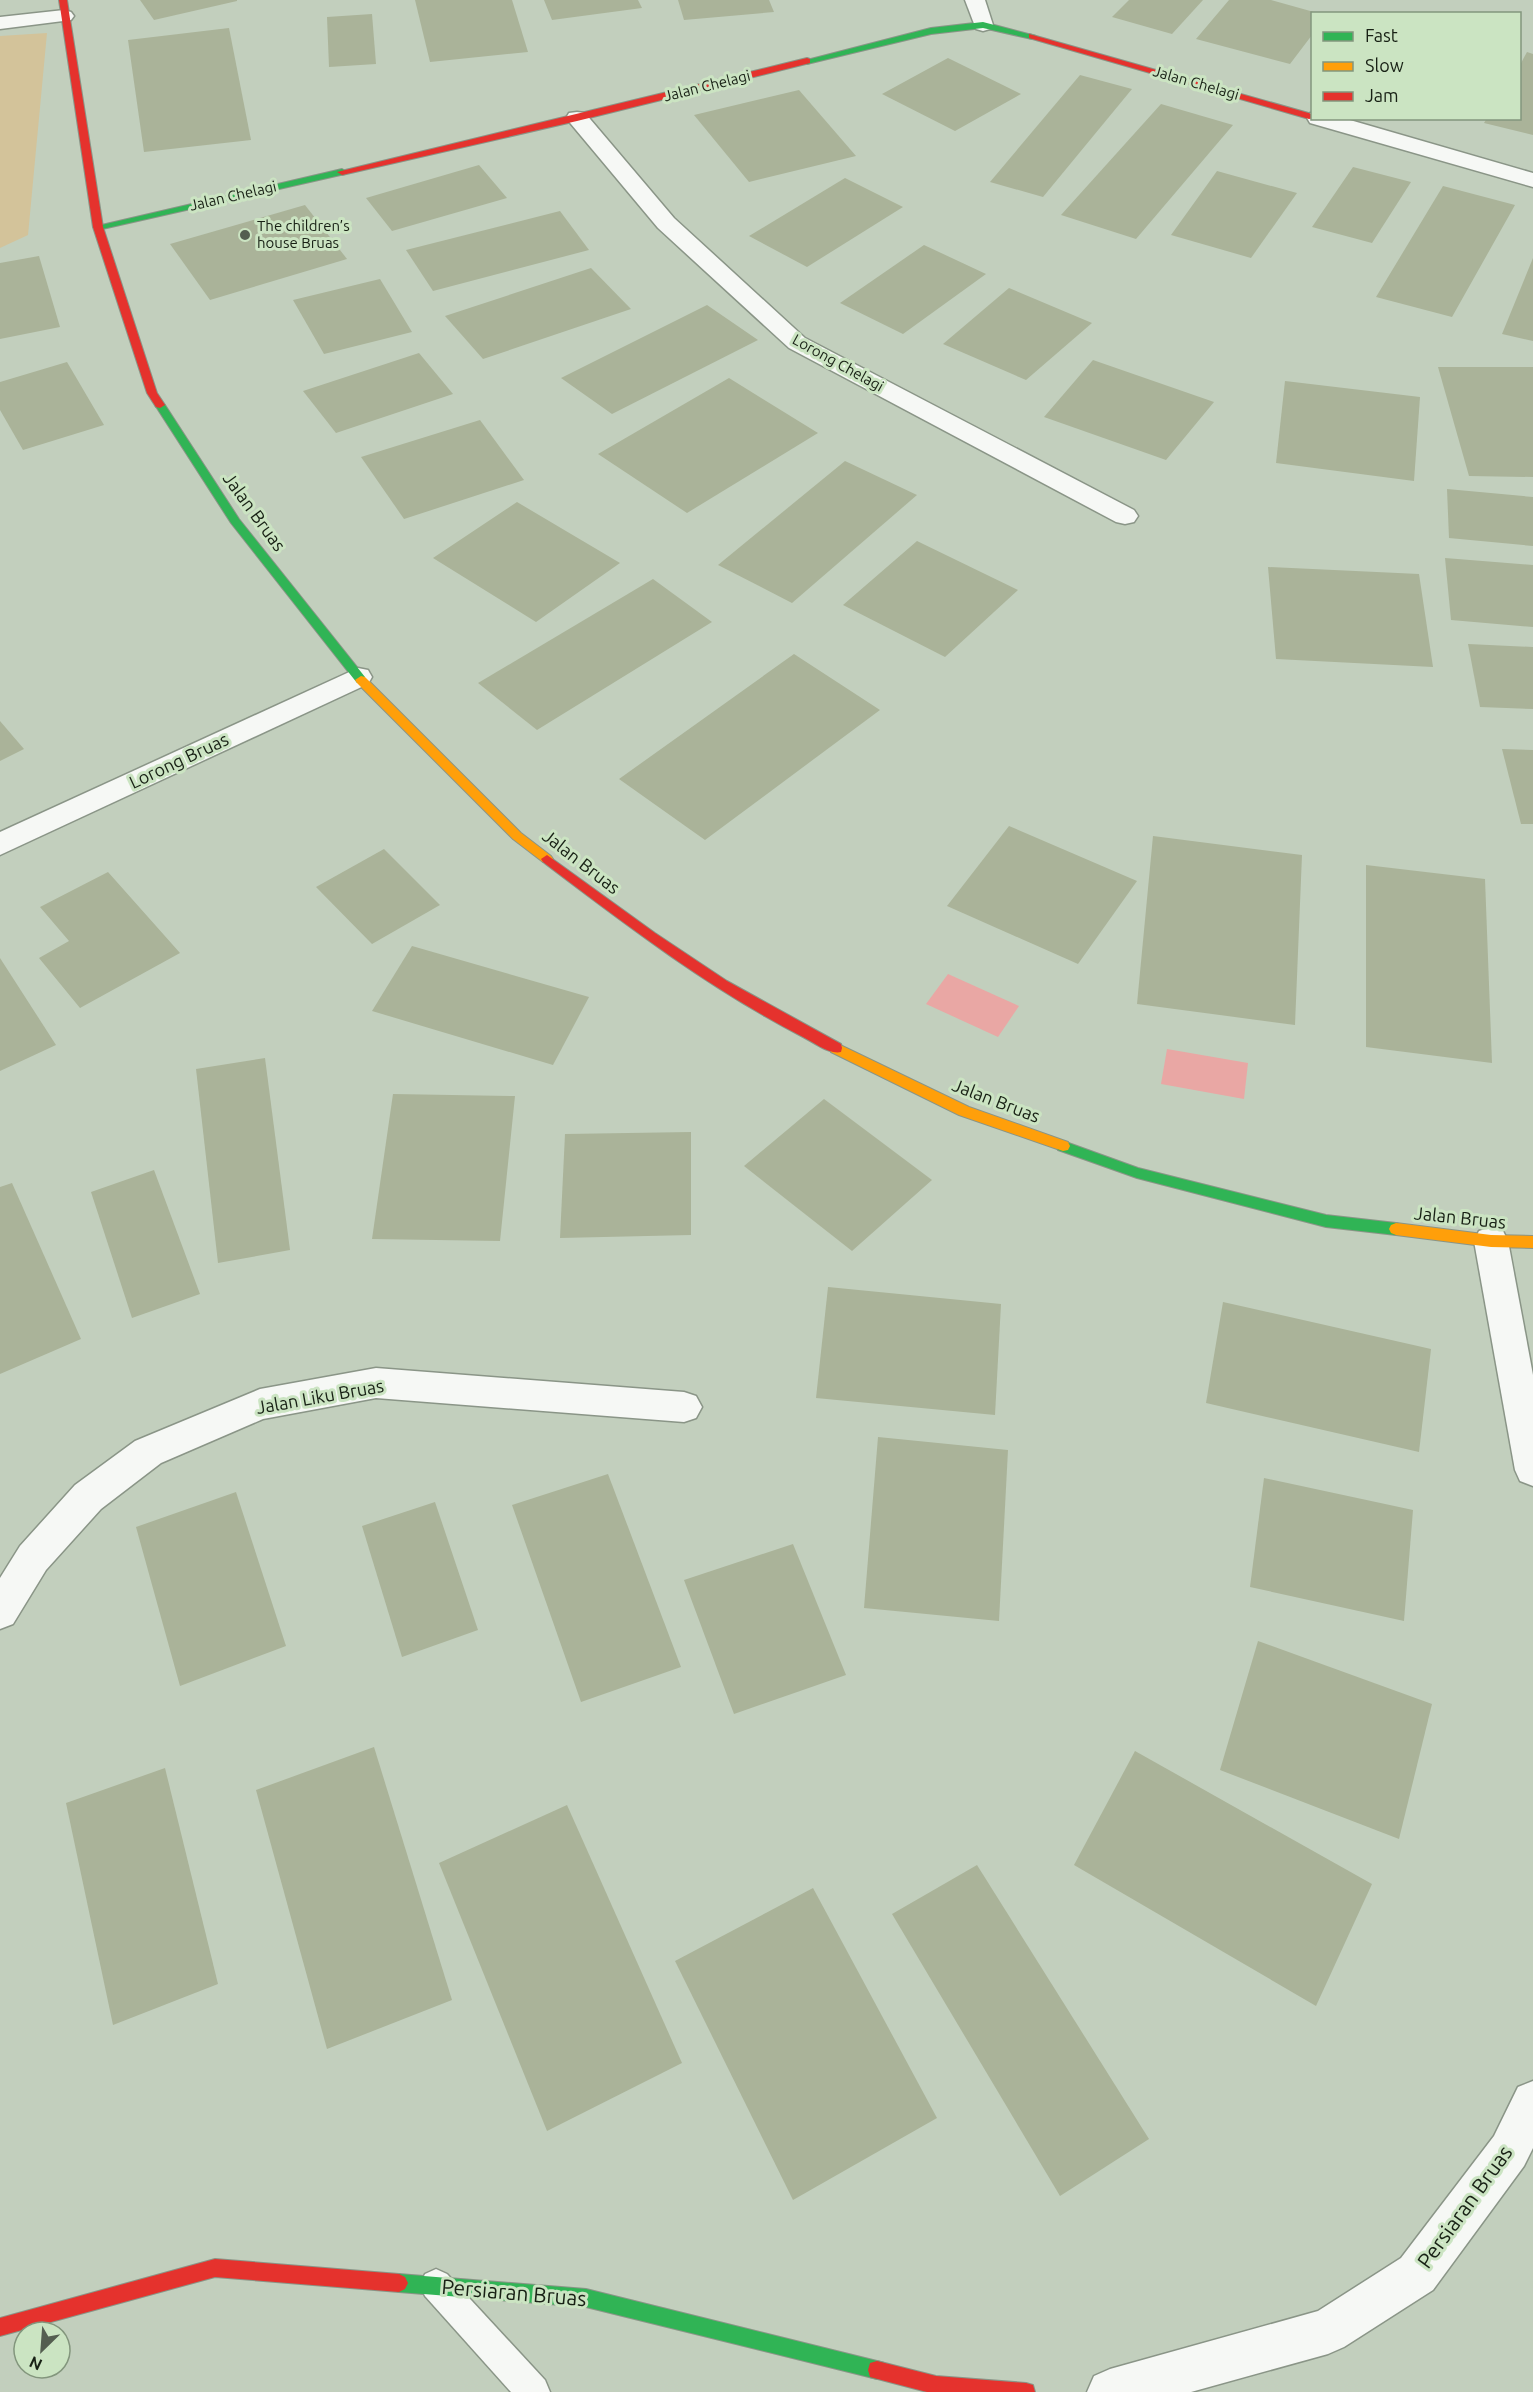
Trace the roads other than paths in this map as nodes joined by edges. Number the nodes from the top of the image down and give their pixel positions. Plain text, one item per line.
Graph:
1 (975, 0) edge
2 (63, 8) edge
3 (0, 23) edge
4 (983, 25) junction
5 (1311, 117) edge
6 (577, 118) junction
7 (1325, 120) edge
8 (1533, 180) edge
9 (98, 227) junction
10 (1125, 516) dead end
11 (358, 677) junction
12 (0, 844) edge
13 (1491, 1241) junction
14 (1533, 1242) edge
15 (684, 1407) dead end
16 (1533, 1470) edge
17 (0, 1612) edge
18 (1533, 2102) edge
19 (436, 2285) junction
20 (0, 2327) edge
21 (533, 2392) edge
22 (1026, 2392) edge
23 (1110, 2392) edge

1 - 4 street
2 - 3 street
2 - 9 street, Jalan Bruas
4 - 5 street, Jalan Chelagi
4 - 6 street, Jalan Chelagi
6 - 9 street, Jalan Chelagi
6 - 10 street, Lorong Chelagi
7 - 8 street
9 - 11 street, Jalan Bruas
11 - 12 street, Lorong Bruas
11 - 13 street, Jalan Bruas
13 - 14 street, Jalan Bruas
13 - 16 street
15 - 17 street, Jalan Liku Bruas
18 - 23 street, Persiaran Bruas
19 - 20 street, Persiaran Bruas
19 - 21 lane
19 - 22 street, Persiaran Bruas

